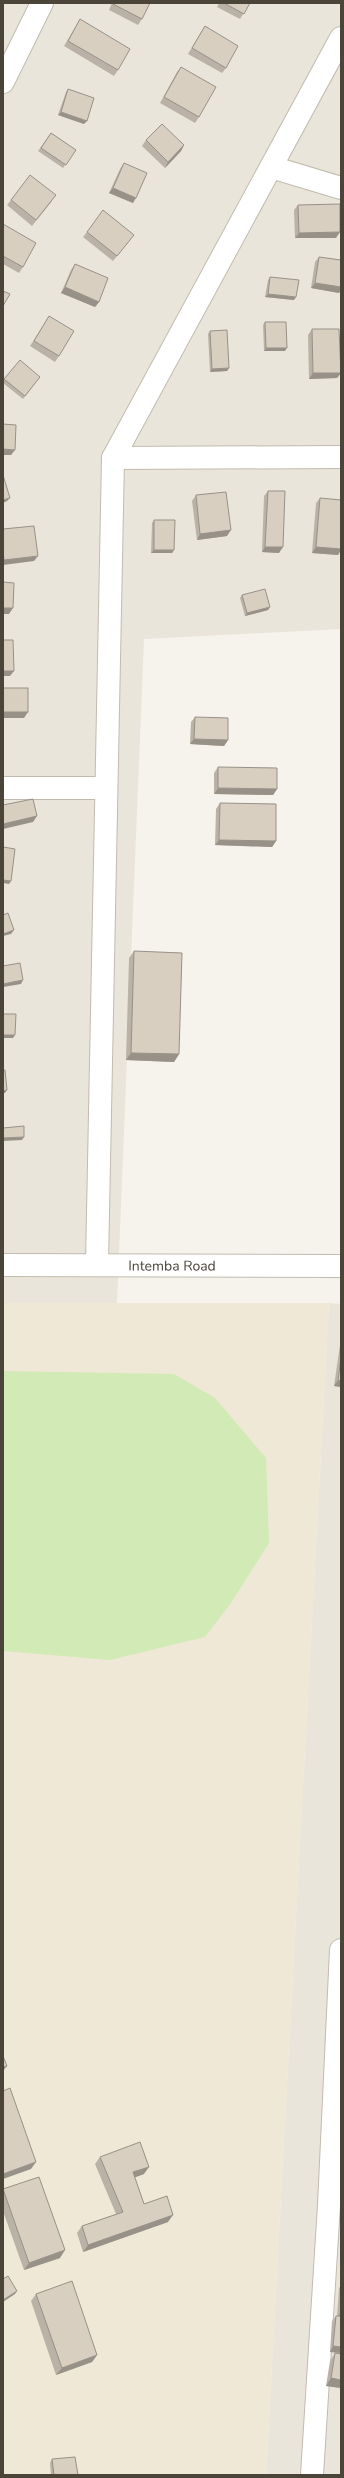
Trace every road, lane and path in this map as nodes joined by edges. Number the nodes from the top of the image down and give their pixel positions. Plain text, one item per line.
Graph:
1 (42, 3) edge
2 (341, 38) edge
3 (3, 82) edge
4 (271, 167) junction
5 (341, 188) edge
6 (341, 456) edge
7 (113, 458) junction
8 (3, 788) edge
9 (106, 788) junction
10 (97, 1264) junction
11 (3, 1265) edge
12 (341, 1266) edge
13 (341, 1950) edge
14 (335, 2205) edge
15 (312, 2475) edge

1 - 3 street
2 - 4 street
4 - 5 street
4 - 7 street
6 - 7 street
7 - 9 street
8 - 9 street
9 - 10 street
10 - 11 street, Intemba Road
10 - 12 street, Intemba Road
13 - 14 street
14 - 15 street

